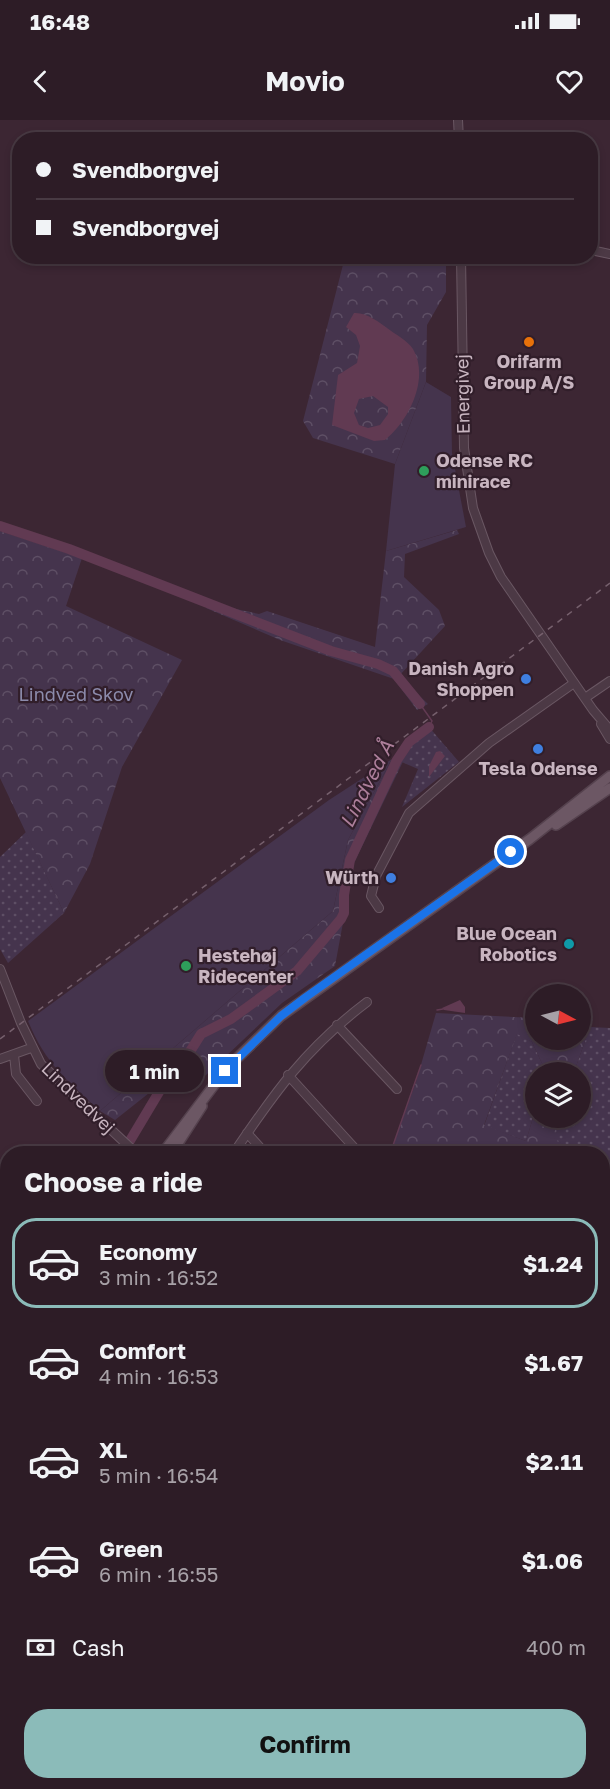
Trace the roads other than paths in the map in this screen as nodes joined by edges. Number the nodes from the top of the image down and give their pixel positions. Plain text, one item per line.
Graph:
1 (461, 264) edge
2 (610, 681) edge
3 (574, 683) junction
4 (585, 698) junction
5 (593, 710) junction
6 (610, 730) edge
7 (610, 739) edge
8 (610, 776) edge
9 (610, 783) edge
10 (610, 788) edge
11 (562, 819) junction
12 (530, 839) junction
13 (379, 908) dead end
14 (0, 969) edge
15 (367, 1002) dead end
16 (337, 1025) junction
17 (31, 1048) junction
18 (14, 1055) junction
19 (0, 1059) edge
20 (288, 1075) junction
21 (216, 1082) junction
22 (397, 1089) dead end
23 (37, 1101) dead end
24 (247, 1133) junction
25 (128, 1146) edge
26 (168, 1146) edge
27 (176, 1146) edge
28 (238, 1146) edge
29 (259, 1146) edge
30 (353, 1146) edge

1 - 3 street, Energivej
2 - 4 street
3 - 4 street, Energivej
3 - 13 street
4 - 5 street, Energivej
5 - 6 street, Energivej
5 - 7 street, Energivej
8 - 12 main road
9 - 11 main road
10 - 11 main road
11 - 12 main road
12 - 21 main road
14 - 17 street, Lindvedvej
15 - 16 street
16 - 20 street
16 - 22 street
17 - 18 street
17 - 25 street, Lindvedvej
18 - 19 street
18 - 23 street
20 - 24 street
20 - 30 street
21 - 26 main road
21 - 27 main road
24 - 28 street
24 - 29 street

